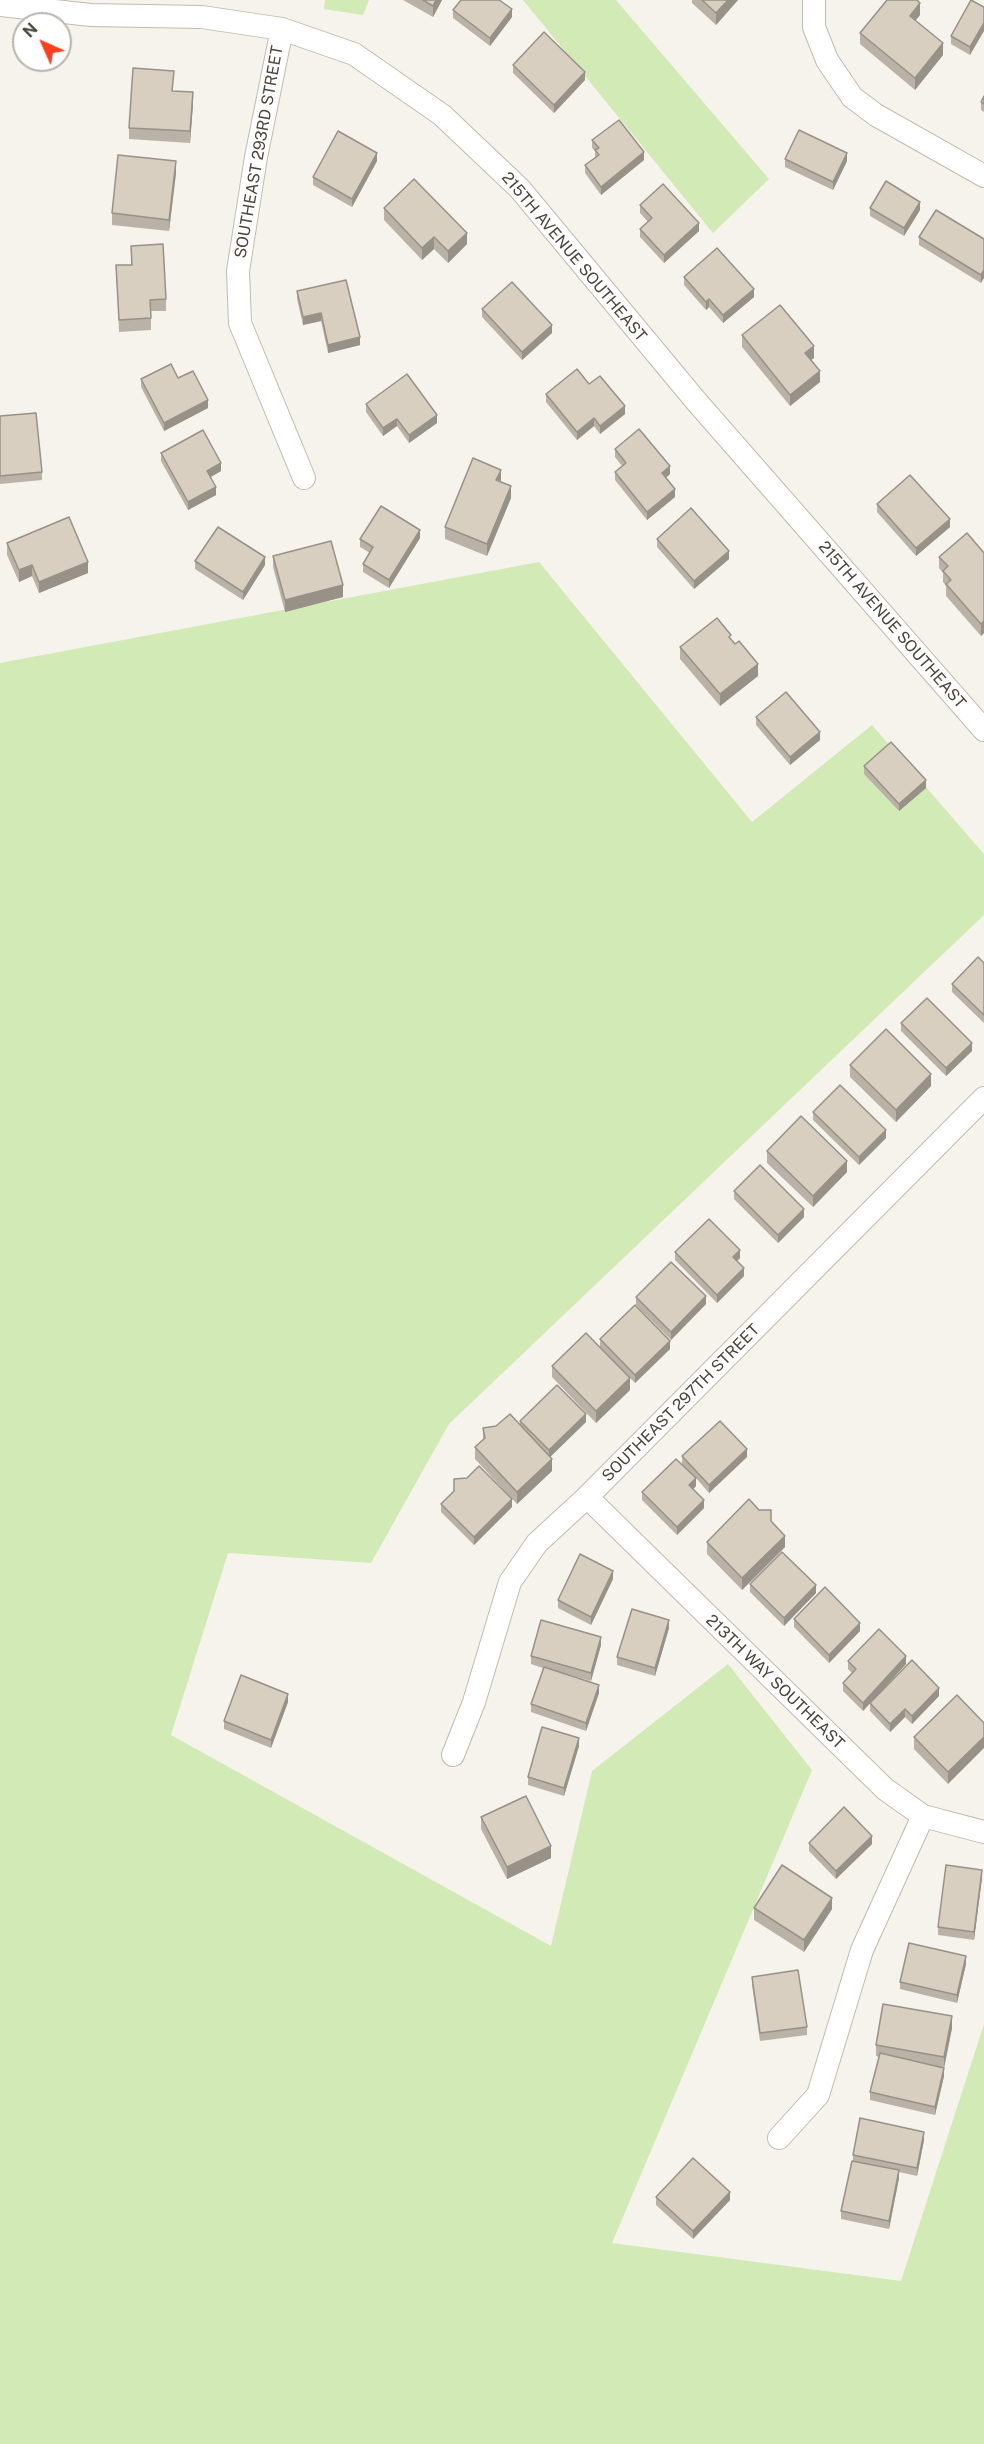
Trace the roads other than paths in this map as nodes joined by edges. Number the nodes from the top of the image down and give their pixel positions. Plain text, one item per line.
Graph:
1 (814, 0) edge
2 (0, 5) edge
3 (203, 8) edge
4 (282, 29) junction
5 (984, 176) edge
6 (304, 478) dead end
7 (984, 730) edge
8 (984, 1098) edge
9 (587, 1497) junction
10 (453, 1755) dead end
11 (923, 1816) junction
12 (984, 1832) edge
13 (779, 2138) dead end

1 - 5 street
2 - 3 street, 215TH AVENUE SOUTHEAST
3 - 4 street, 215TH AVENUE SOUTHEAST
4 - 6 street, SOUTHEAST 293RD STREET
4 - 7 street, 215TH AVENUE SOUTHEAST
8 - 9 street, SOUTHEAST 297TH STREET
9 - 10 street, SOUTHEAST 297TH STREET
9 - 11 street, 213TH WAY SOUTHEAST
11 - 12 street, 213TH WAY SOUTHEAST
11 - 13 street

